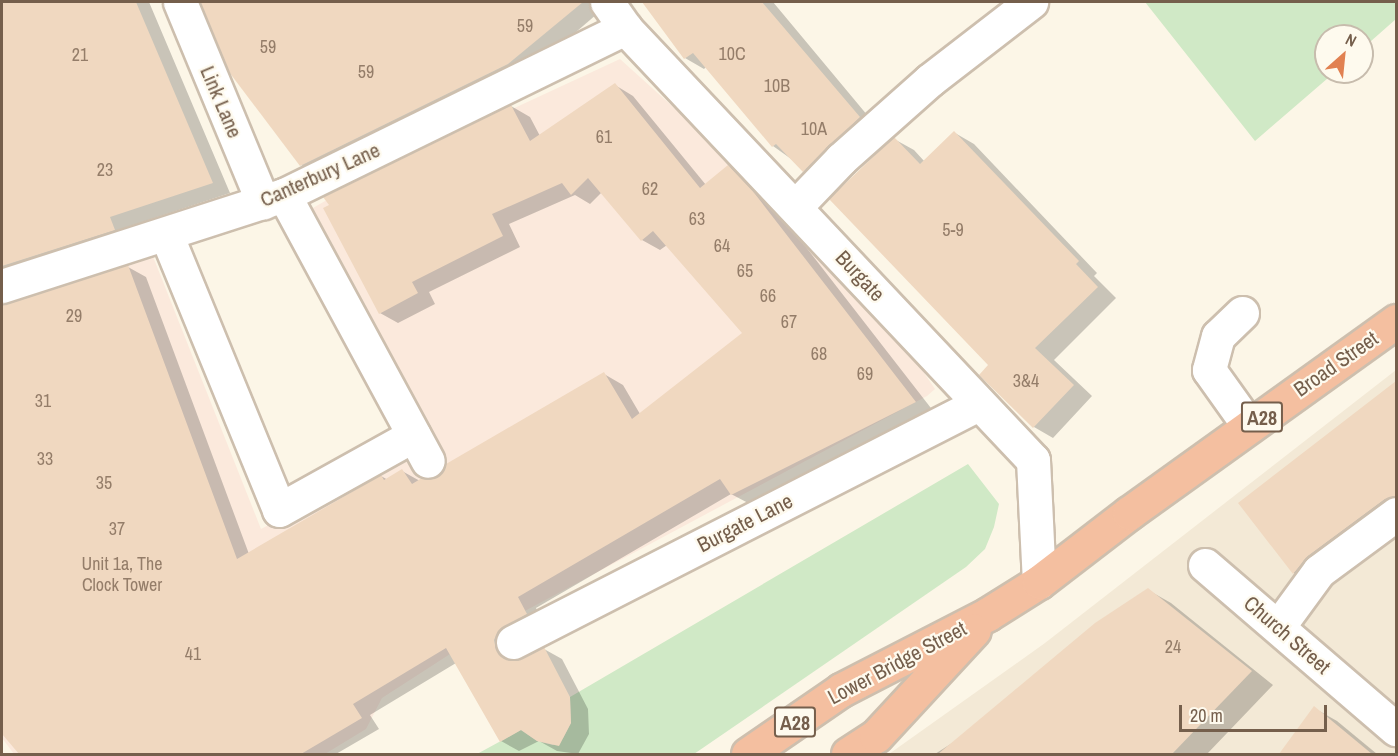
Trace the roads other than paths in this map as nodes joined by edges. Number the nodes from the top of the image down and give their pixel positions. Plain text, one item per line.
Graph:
1 (180, 2) edge
2 (607, 2) edge
3 (1031, 2) edge
4 (625, 28) junction
5 (273, 198) junction
6 (795, 206) junction
7 (166, 234) junction
8 (2, 286) edge
9 (1242, 313) dead end
10 (1396, 321) edge
11 (978, 404) junction
12 (1249, 426) junction
13 (1129, 513) joint
14 (1396, 514) edge
15 (1205, 565) dead end
16 (1039, 582) junction
17 (988, 614) junction
18 (1278, 627) junction
19 (513, 642) dead end
20 (1396, 729) edge
21 (748, 754) edge
22 (848, 754) edge

1 - 5 street, Link Lane
2 - 4 street, Burgate
3 - 6 street
4 - 5 street, Canterbury Lane
4 - 6 street, Burgate
5 - 7 street, Canterbury Lane
5 - 7 street, Link Lane
6 - 11 street, Burgate
7 - 8 street, Canterbury Lane
9 - 12 street
10 - 12 highway, Broad Street / A28
11 - 16 street, Burgate
11 - 19 street, Burgate Lane
12 - 13 highway, Broad Street / A28
13 - 16 highway, Lower Bridge Street / A28
14 - 18 street
15 - 18 street, Church Street
16 - 17 highway, Lower Bridge Street / A28
17 - 21 highway, Lower Bridge Street / A28
17 - 22 highway, Lower Bridge Street / A28
18 - 20 street, Church Street

